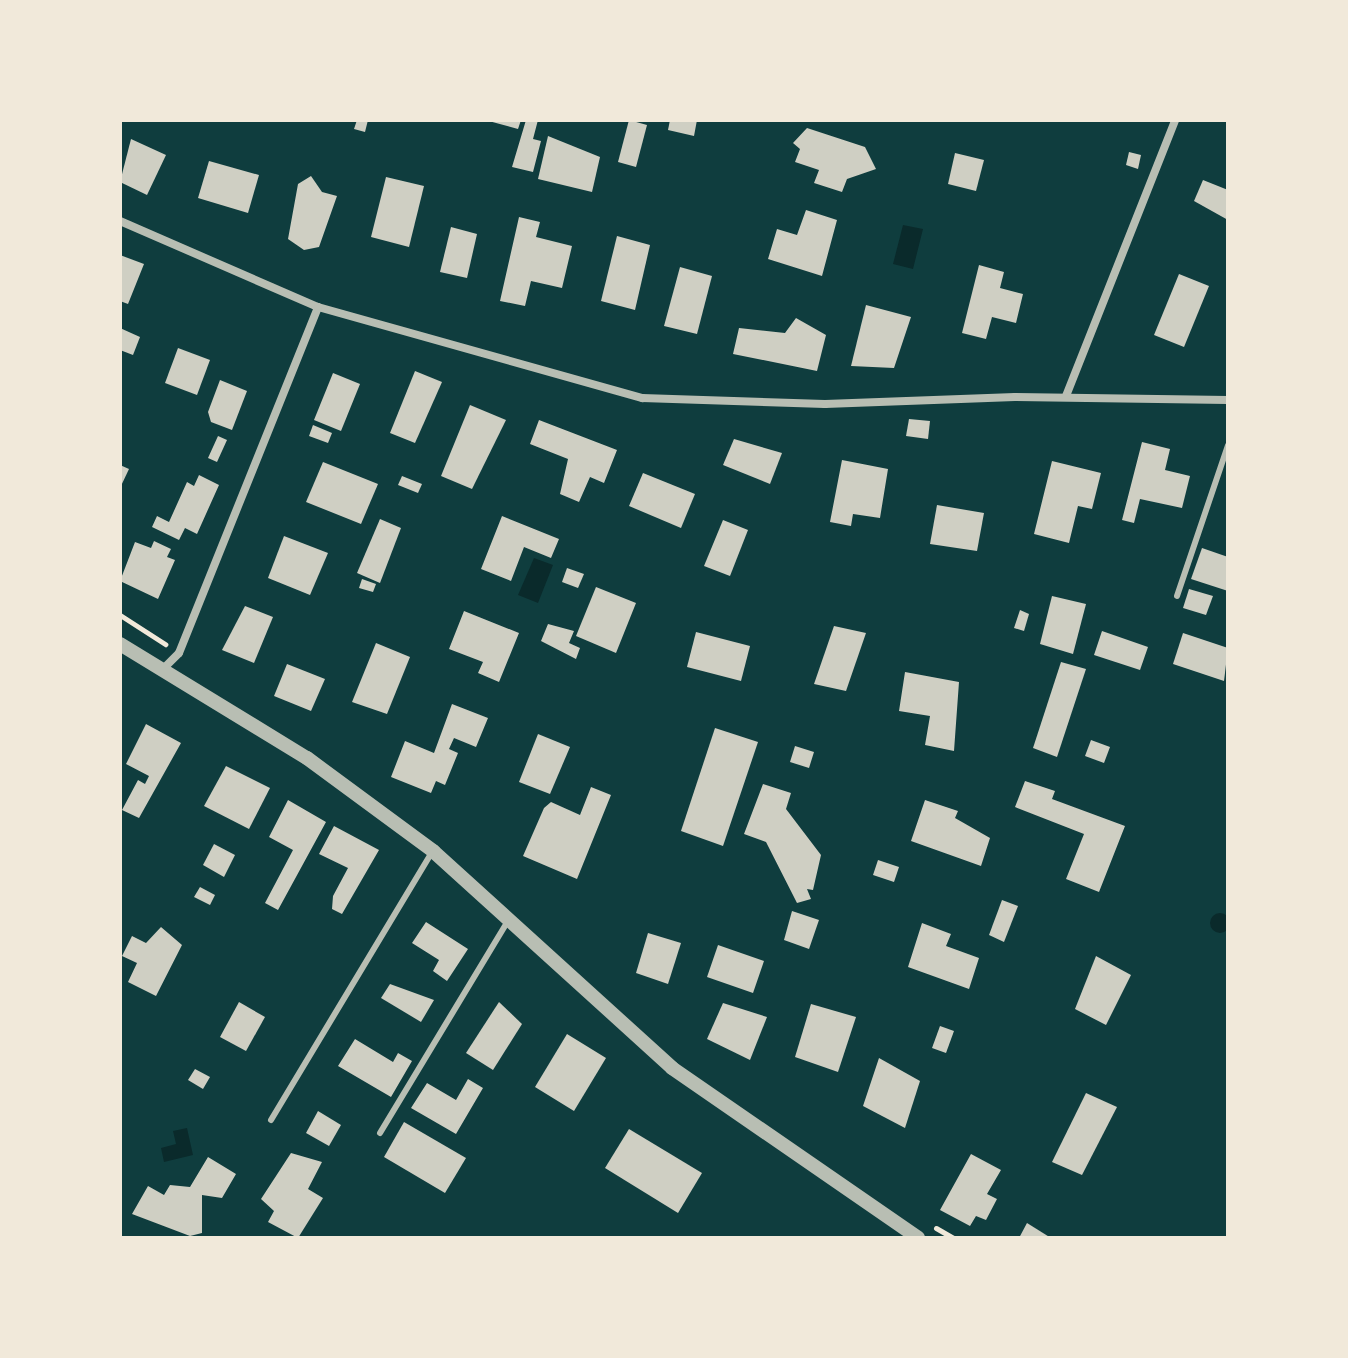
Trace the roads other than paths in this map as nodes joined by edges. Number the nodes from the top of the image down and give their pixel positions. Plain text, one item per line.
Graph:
1 (1175, 120) edge
2 (120, 221) edge
3 (318, 307) junction
4 (1066, 396) junction
5 (1228, 400) edge
6 (1228, 445) edge
7 (1177, 596) dead end
8 (120, 644) edge
9 (161, 671) junction
10 (433, 851) junction
11 (509, 919) junction
12 (271, 1120) dead end
13 (380, 1133) dead end
14 (918, 1238) edge

1 - 4 street
2 - 3 street
3 - 4 street
3 - 9 street
4 - 5 street
6 - 7 lane
8 - 9 street
9 - 10 street
10 - 11 street
10 - 12 lane
11 - 13 lane
11 - 14 street

